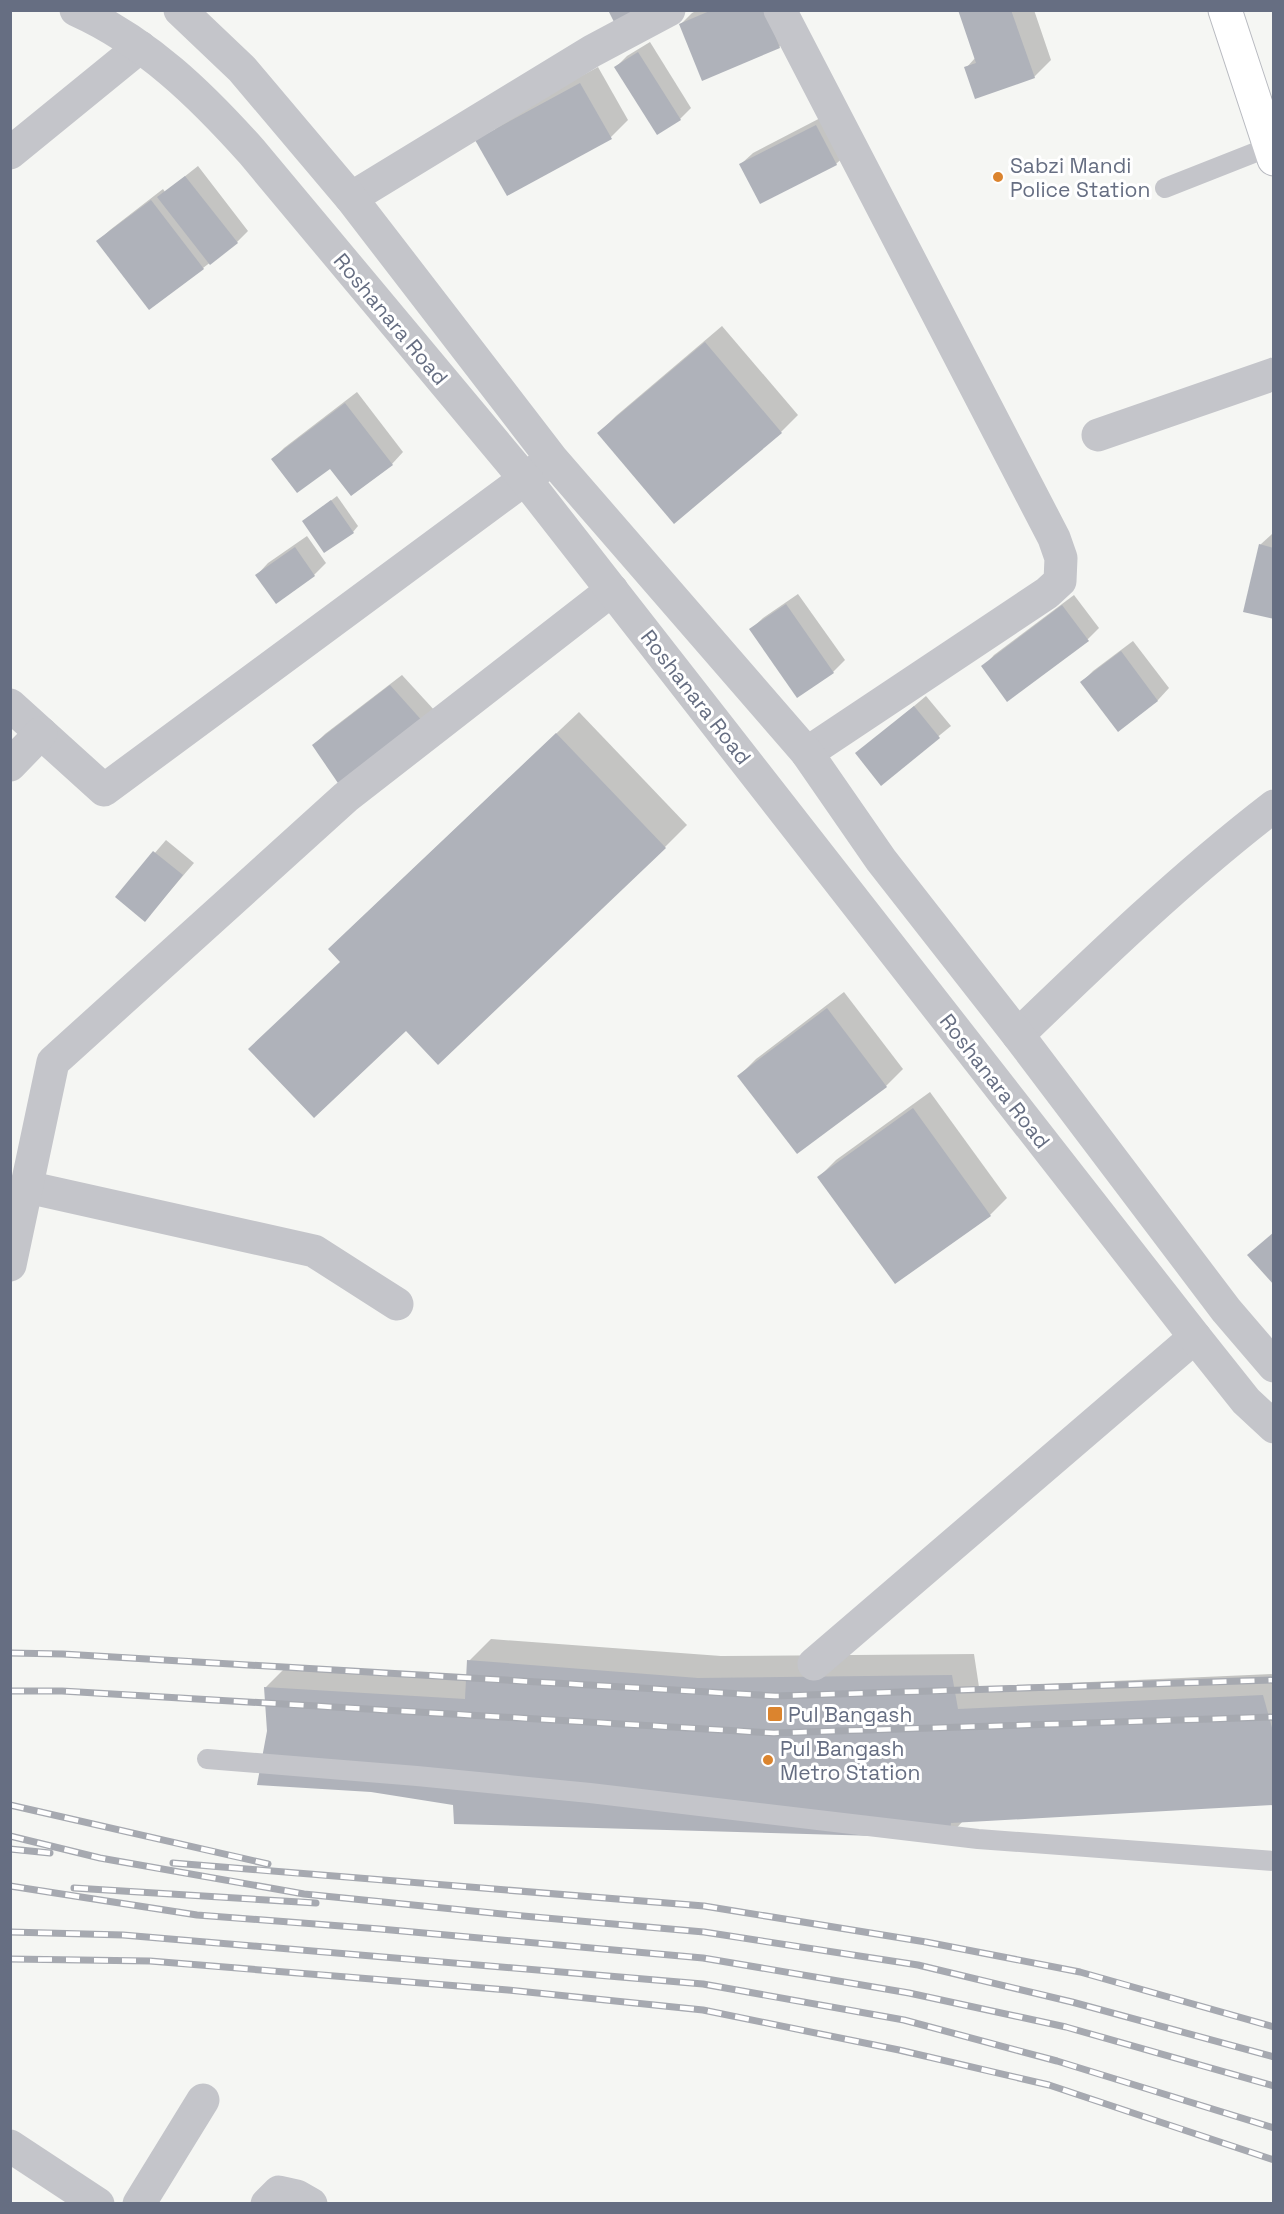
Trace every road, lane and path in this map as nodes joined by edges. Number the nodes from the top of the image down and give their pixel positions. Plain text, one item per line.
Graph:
1 (76, 10) edge
2 (669, 10) edge
3 (780, 10) edge
4 (1226, 10) edge
5 (182, 11) edge
6 (140, 47) junction
7 (10, 153) edge
8 (1271, 153) edge
9 (1165, 188) dead end
10 (351, 198) junction
11 (1274, 374) edge
12 (1098, 435) dead end
13 (552, 459) junction
14 (525, 479) junction
15 (612, 590) junction
16 (10, 705) edge
17 (42, 733) junction
18 (807, 753) junction
19 (10, 765) edge
20 (1274, 806) edge
21 (1018, 1035) junction
22 (27, 1187) junction
23 (10, 1265) edge
24 (398, 1304) dead end
25 (1195, 1337) junction
26 (1274, 1366) edge
27 (1274, 1427) edge
28 (814, 1664) dead end
29 (207, 1760) dead end
30 (1274, 1861) edge
31 (203, 2100) dead end
32 (10, 2146) edge
33 (98, 2204) edge
34 (139, 2204) edge
35 (267, 2204) edge
36 (311, 2204) edge

1 - 6 street, Roshanara Road
2 - 10 street
3 - 18 street
4 - 8 main road
5 - 10 street, Roshanara Road
6 - 7 street
6 - 14 street, Roshanara Road
8 - 9 lane
10 - 13 street, Roshanara Road
11 - 12 street
13 - 14 street
13 - 18 street, Roshanara Road
14 - 15 street, Roshanara Road
14 - 17 street
15 - 22 street
15 - 25 street, Roshanara Road
16 - 17 street
17 - 19 street
18 - 21 street, Roshanara Road
20 - 21 street
21 - 26 street, Roshanara Road
22 - 23 street
22 - 24 street
25 - 27 street, Roshanara Road
25 - 28 street
29 - 30 lane
31 - 34 street
32 - 33 street
35 - 36 street

